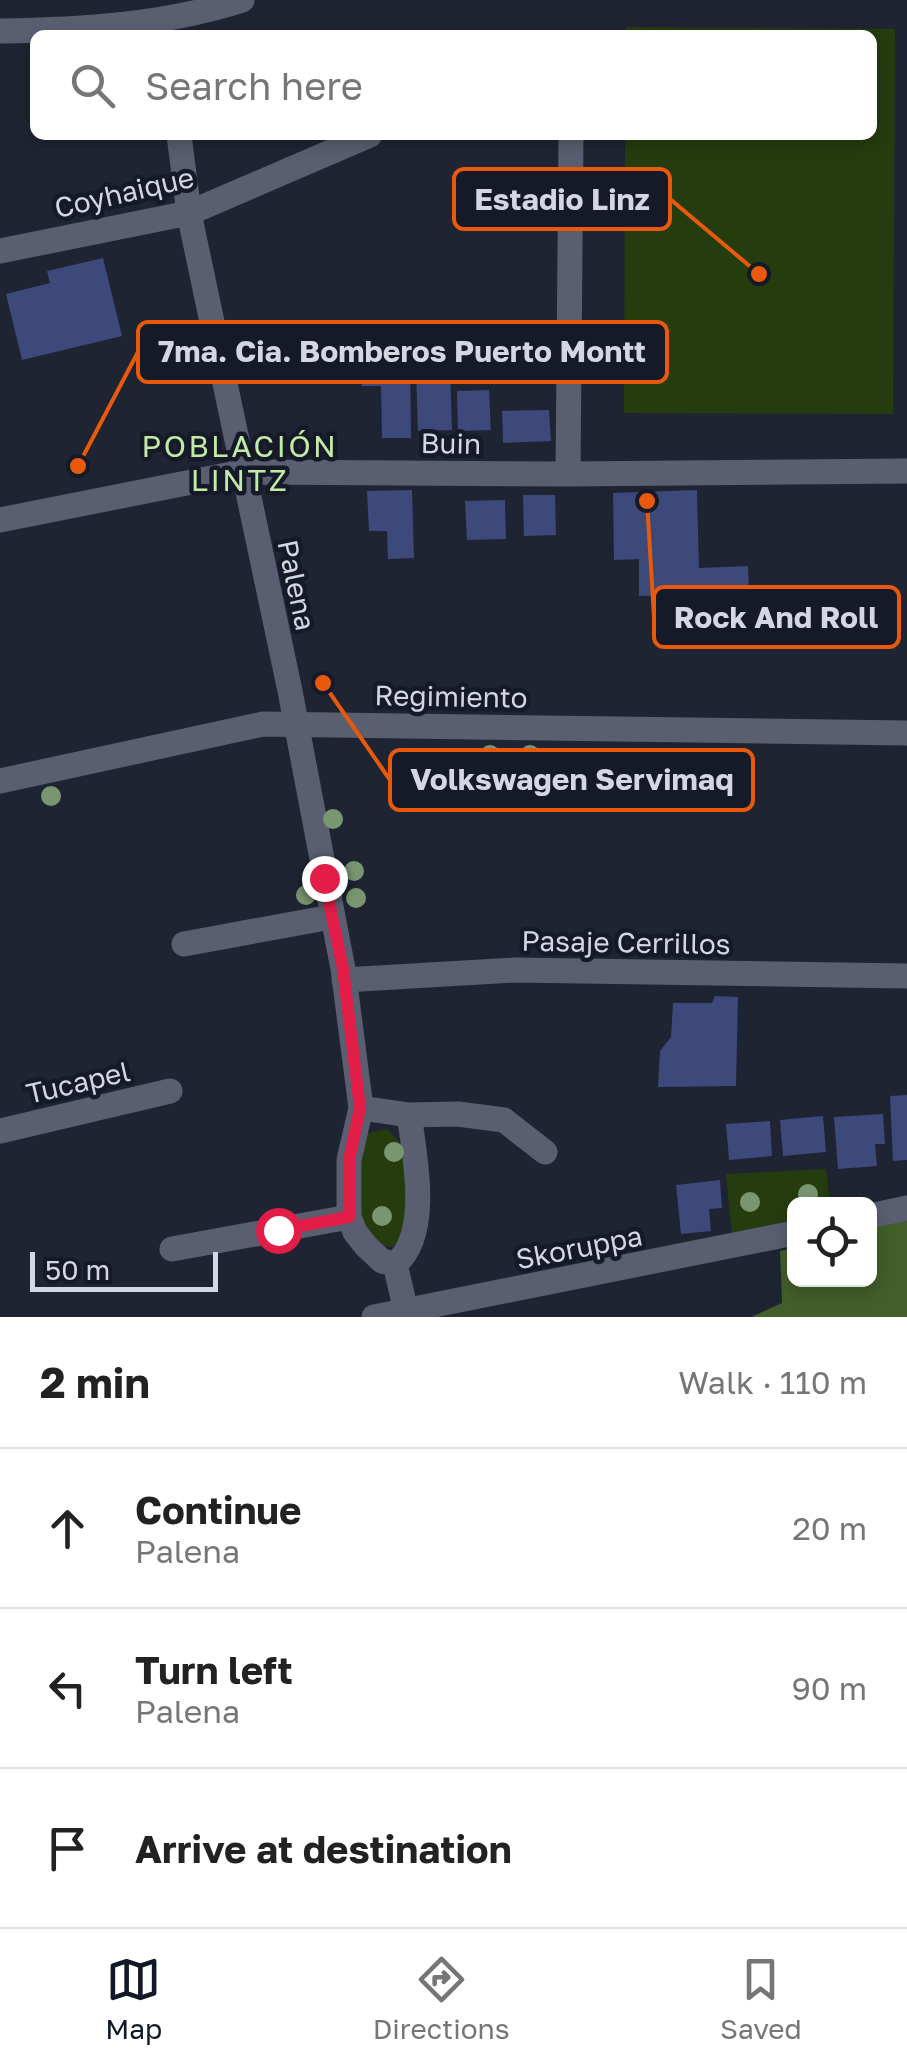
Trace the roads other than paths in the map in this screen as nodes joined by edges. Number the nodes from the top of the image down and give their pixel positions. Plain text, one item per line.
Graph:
1 (242, 0) edge
2 (166, 27) edge
3 (0, 31) edge
4 (181, 140) edge
5 (358, 140) edge
6 (571, 140) edge
7 (189, 213) junction
8 (0, 251) edge
9 (907, 471) edge
10 (242, 472) junction
11 (568, 474) junction
12 (0, 520) edge
13 (295, 724) junction
14 (907, 733) edge
15 (0, 782) edge
16 (331, 917) junction
17 (184, 944) dead end
18 (907, 976) edge
19 (344, 980) junction
20 (170, 1091) dead end
21 (360, 1108) junction
22 (409, 1115) junction
23 (0, 1132) edge
24 (545, 1152) dead end
25 (907, 1208) edge
26 (877, 1214) edge
27 (349, 1217) junction
28 (787, 1235) edge
29 (172, 1249) dead end
30 (395, 1264) junction
31 (406, 1311) junction
32 (374, 1317) edge

1 - 2 street
2 - 3 street
4 - 7 street, Palena
5 - 7 street, Coyhaique
6 - 11 street
7 - 8 street, Coyhaique
7 - 10 street, Palena
9 - 11 street, Buin
10 - 11 street, Buin
10 - 12 street, Buin
10 - 13 street, Palena
13 - 14 street, Regimiento
13 - 15 street, Regimiento
13 - 16 street, Palena
16 - 17 street
16 - 19 street, Palena
18 - 19 street, Pasaje Cerrillos
19 - 21 street, Palena
20 - 23 street, Tucapel
21 - 22 street
21 - 27 street, Palena
22 - 24 street
22 - 30 street
25 - 26 street
27 - 29 street
27 - 30 street
28 - 31 street, Skoruppa
30 - 31 street
31 - 32 street, Skoruppa

